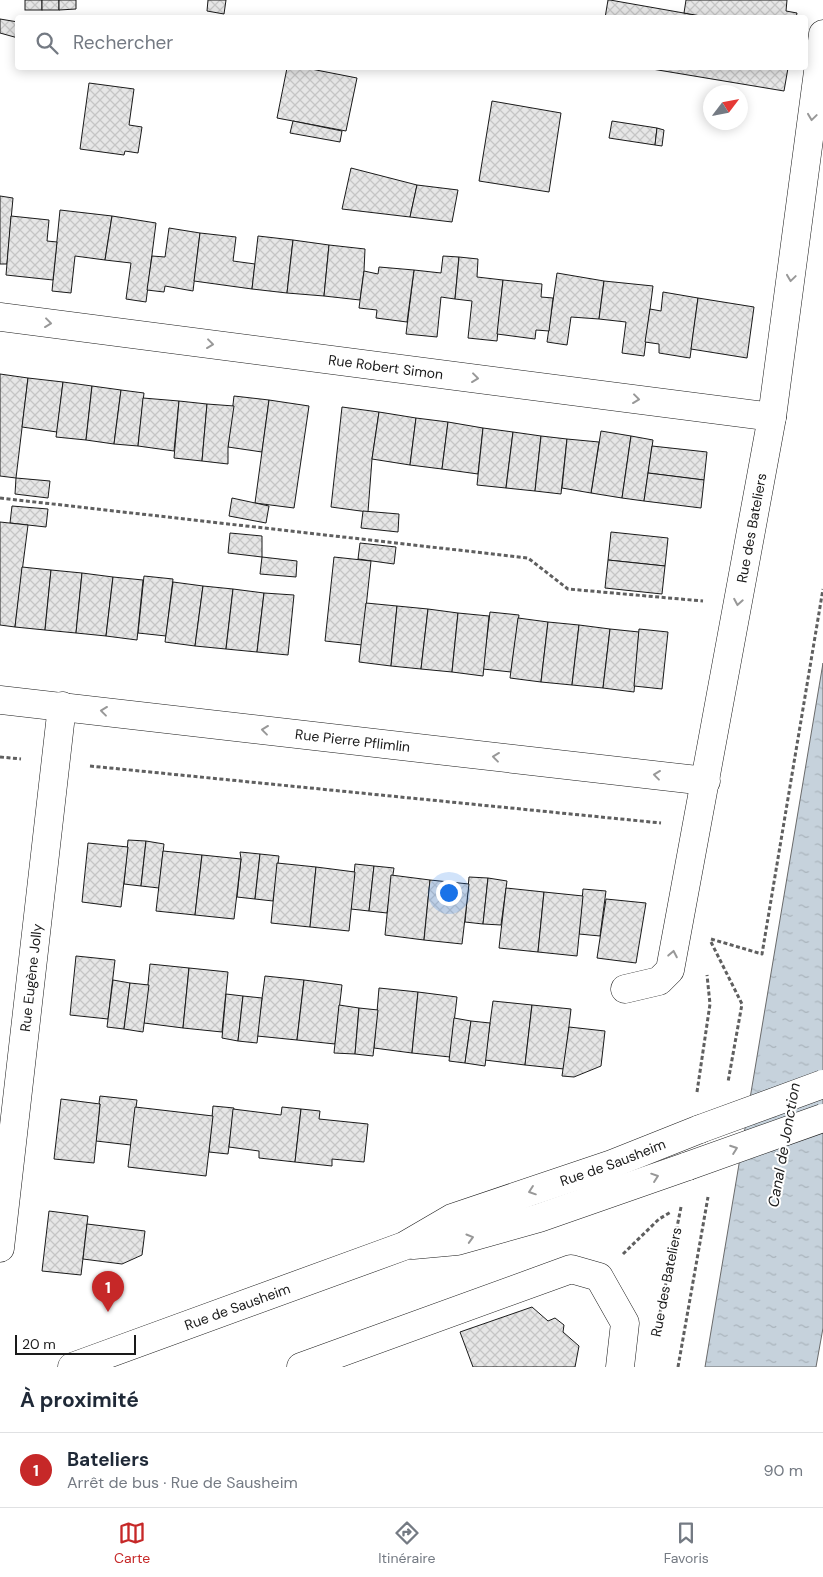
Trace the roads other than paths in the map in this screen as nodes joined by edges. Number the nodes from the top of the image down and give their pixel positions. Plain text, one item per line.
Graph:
1 (823, 34) edge
2 (0, 317) edge
3 (772, 416) junction
4 (0, 700) edge
5 (62, 706) junction
6 (706, 781) junction
7 (625, 989) dead end
8 (823, 1084) edge
9 (823, 1118) edge
10 (404, 1246) junction
11 (0, 1248) edge
12 (72, 1367) edge
13 (301, 1367) edge
14 (620, 1367) edge

1 -> 3 street, Rue des Bateliers
2 -> 3 street, Rue Robert Simon
3 -> 6 street, Rue des Bateliers
4 - 5 street, Rue Pierre Pflimlin
6 -> 5 street, Rue Pierre Pflimlin
5 - 11 street, Rue Eugène Jolly
7 -> 6 street, Rue des Bateliers
8 -> 10 street, Rue de Sausheim, bridge
10 -> 9 street, Rue de Sausheim, bridge
10 - 12 street, Rue de Sausheim
13 - 14 street

